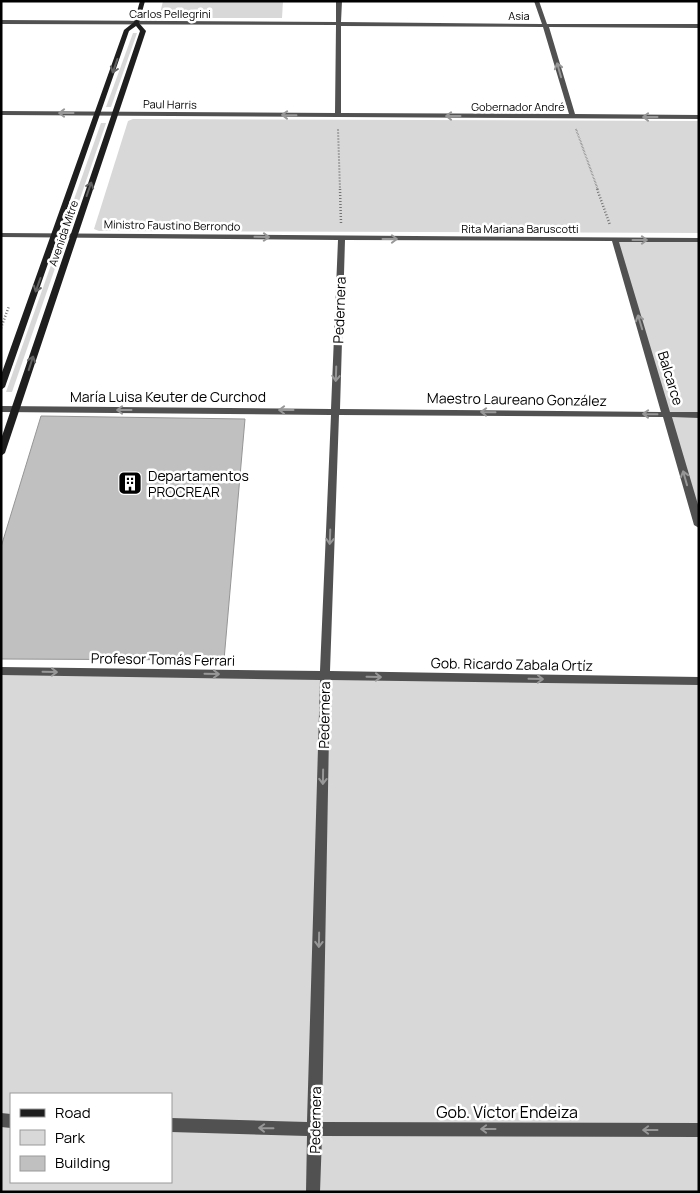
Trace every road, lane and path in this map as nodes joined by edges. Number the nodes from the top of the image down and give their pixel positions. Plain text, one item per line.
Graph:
1 (143, 1) edge
2 (339, 1) edge
3 (536, 1) edge
4 (1, 22) edge
5 (136, 23) junction
6 (339, 23) junction
7 (545, 25) junction
8 (699, 26) edge
9 (1, 113) edge
10 (99, 113) junction
11 (115, 113) junction
12 (338, 115) junction
13 (572, 116) junction
14 (699, 117) edge
15 (1, 235) edge
16 (56, 235) junction
17 (74, 235) junction
18 (342, 238) junction
19 (615, 240) junction
20 (699, 240) edge
21 (1, 388) edge
22 (1, 410) edge
23 (16, 410) junction
24 (335, 411) junction
25 (667, 414) junction
26 (699, 414) edge
27 (1, 453) edge
28 (699, 525) edge
29 (1, 671) edge
30 (325, 676) junction
31 (699, 681) edge
32 (172, 1125) edge
33 (315, 1129) junction
34 (699, 1130) edge
35 (313, 1192) edge

1 - 5 main road, Avenida Mitre
2 - 6 street
3 - 7 street
4 - 5 street, Carlos Pellegrini
5 - 6 street, Carlos Pellegrini
5 -> 10 main road, Avenida Mitre
5 - 11 main road, Avenida Mitre
6 - 7 street, Asia
6 - 12 street
7 - 8 street, Asia
13 -> 7 street
10 -> 9 street, Paul Harris
10 - 11 street, Paul Harris
10 - 16 main road, Avenida Mitre
12 -> 11 street, Paul Harris
17 -> 11 main road, Avenida Mitre
13 -> 12 street, Gobernador André
12 - 18 path
14 -> 13 street, Gobernador André
13 - 19 path
15 - 16 street, Ministro Faustino Berrondo
16 - 17 street, Ministro Faustino Berrondo
16 -> 21 main road, Avenida Mitre
17 -> 18 street, Ministro Faustino Berrondo
23 -> 17 main road, Avenida Mitre
18 -> 19 street, Rita Mariana Baruscotti
18 -> 24 street, Pedernera
19 -> 20 street, Rita Mariana Baruscotti
25 -> 19 street, Balcarce
22 - 23 street, María Luisa Keuter de Curchod
24 -> 23 street, María Luisa Keuter de Curchod
23 - 27 main road, Avenida Mitre
25 -> 24 street, Maestro Laureano González
24 -> 30 street, Pedernera
25 - 26 street, Maestro Laureano González
28 -> 25 street, Balcarce
29 -> 30 street, Profesor Tomás Ferrari
30 -> 31 street, Gob. Ricardo Zabala Ortíz
30 -> 33 street, Pedernera
33 -> 32 street, Gob. Víctor Endeiza
34 -> 33 street, Gob. Víctor Endeiza
33 - 35 street, Pedernera

